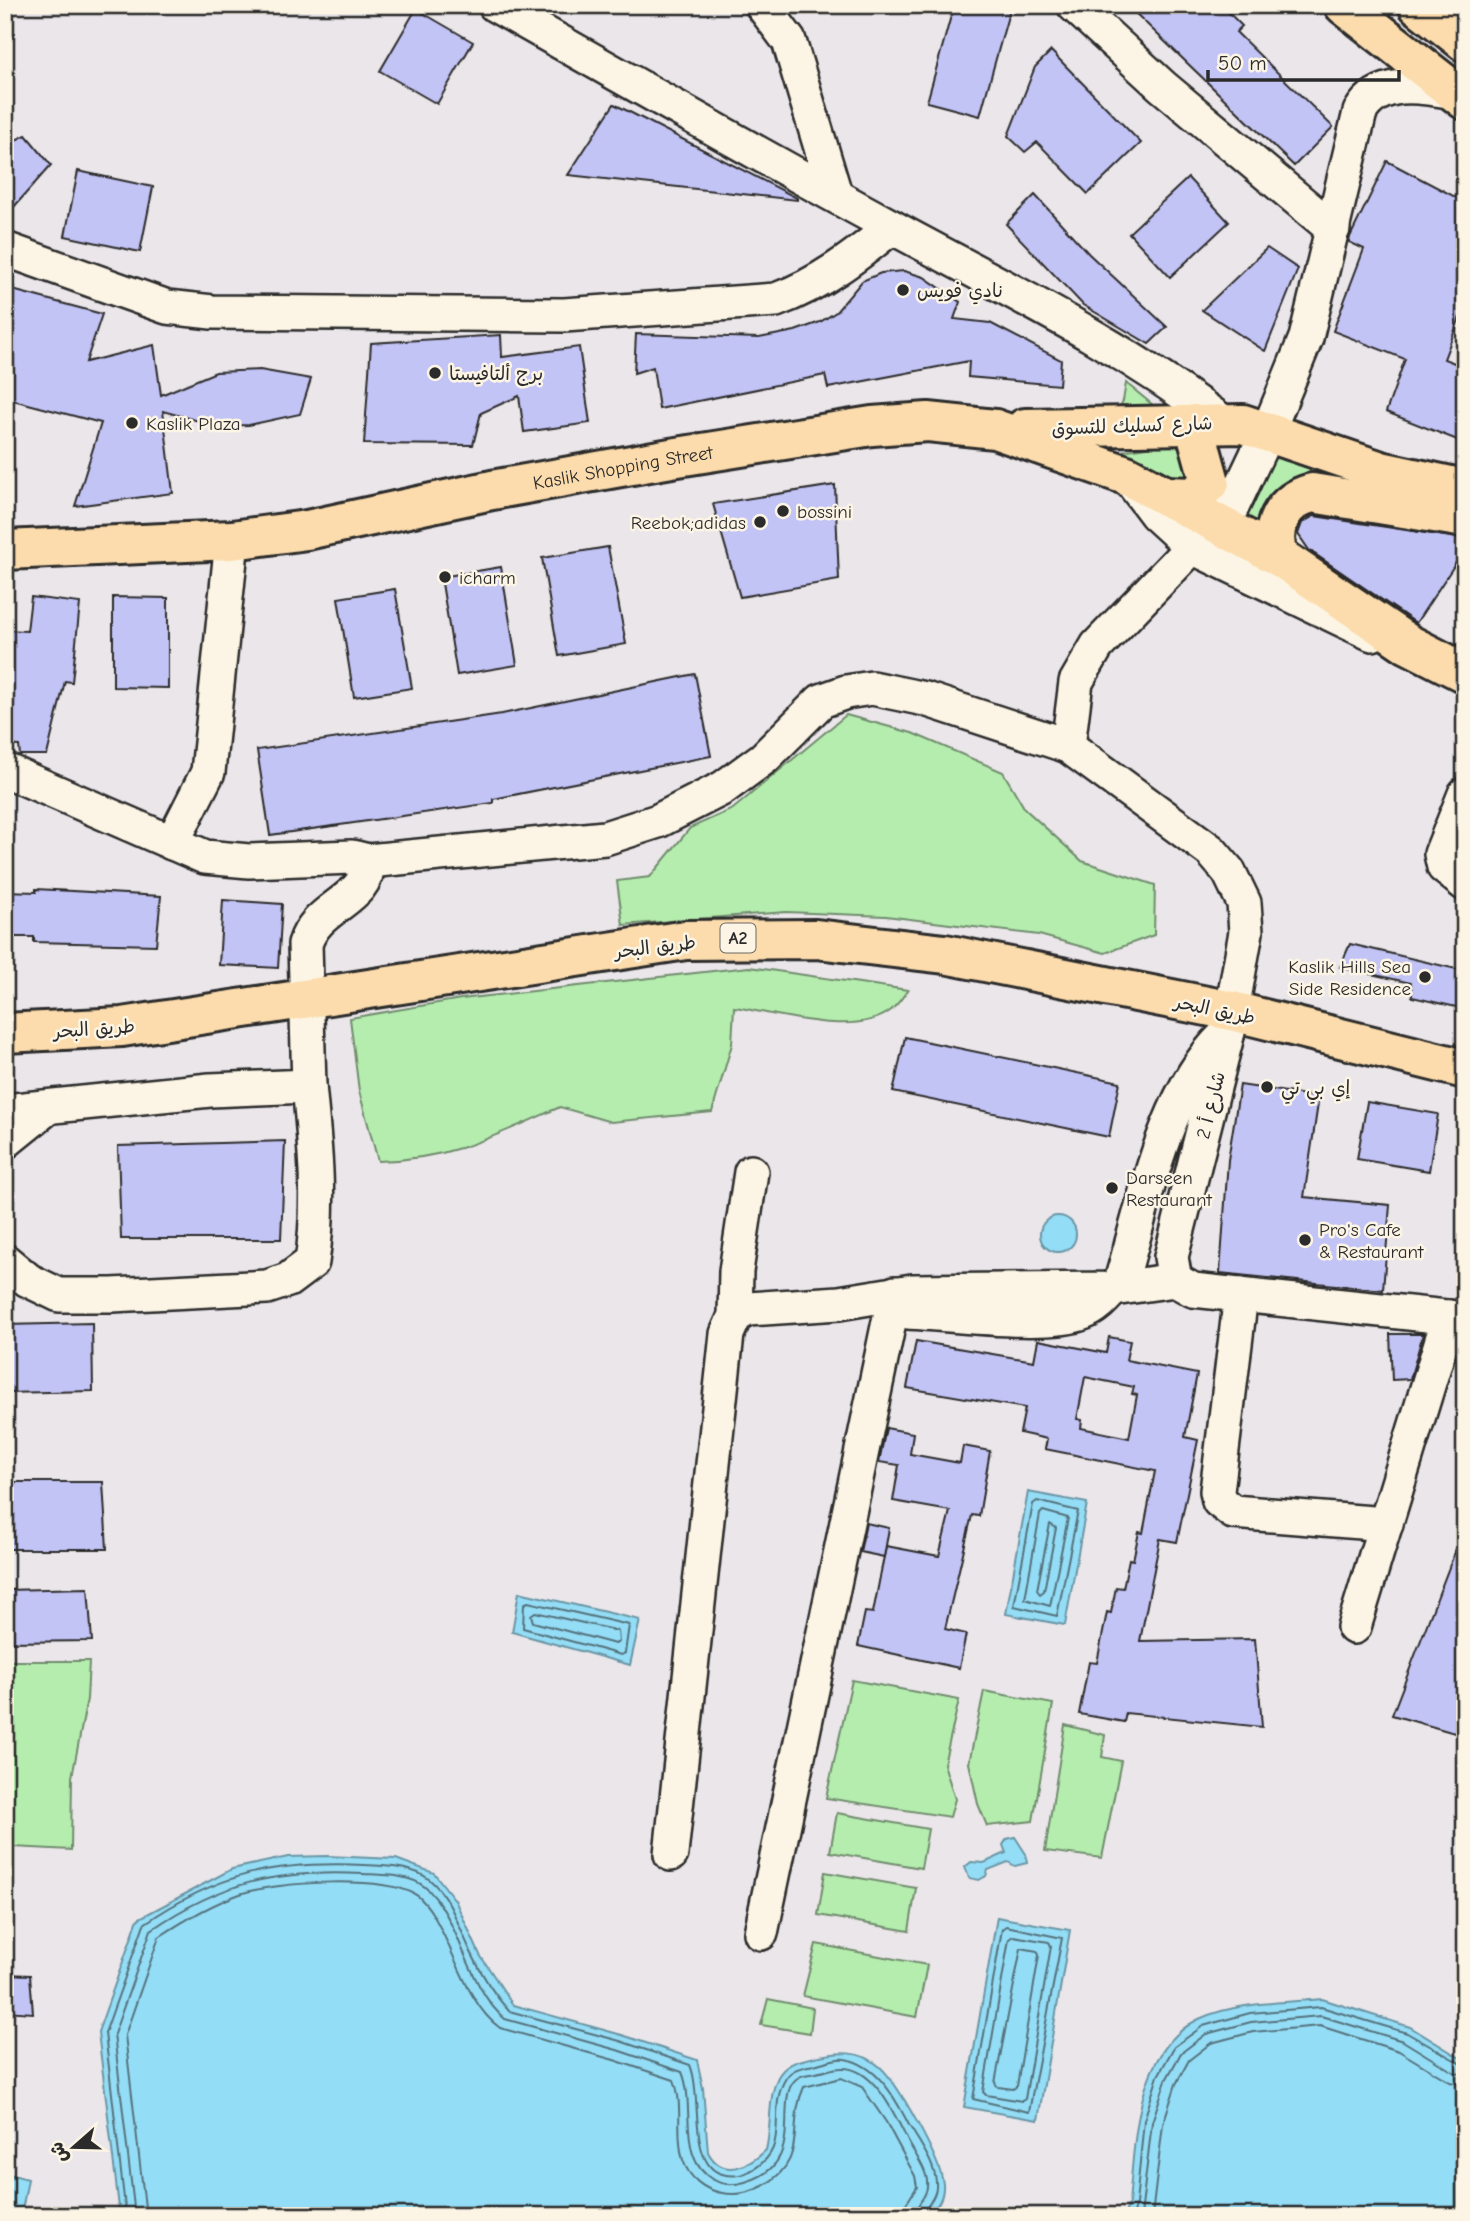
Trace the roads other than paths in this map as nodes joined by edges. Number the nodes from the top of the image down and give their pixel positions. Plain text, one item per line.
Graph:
1 (495, 5) edge
2 (762, 5) edge
3 (1074, 5) edge
4 (1344, 5) edge
5 (1418, 5) edge
6 (1465, 42) edge
7 (1460, 96) edge
8 (835, 194) junction
9 (892, 227) junction
10 (1333, 229) junction
11 (5, 249) edge
12 (1209, 423) junction
13 (995, 429) junction
14 (1268, 431) junction
15 (1126, 475) junction
16 (1165, 496) junction
17 (1464, 510) edge
18 (1223, 526) junction
19 (232, 540) junction
20 (1192, 547) junction
21 (5, 550) edge
22 (1278, 556) junction
23 (1408, 643) junction
24 (1465, 673) edge
25 (1068, 746) junction
26 (5, 770) edge
27 (1465, 794) edge
28 (172, 843) junction
29 (368, 861) junction
30 (1465, 884) edge
31 (305, 999) junction
32 (1230, 1021) junction
33 (5, 1033) edge
34 (1465, 1069) edge
35 (309, 1086) junction
36 (47, 1108) junction
37 (5, 1111) edge
38 (5, 1142) edge
39 (751, 1172) dead end
40 (5, 1261) edge
41 (1175, 1280) junction
42 (1116, 1289) junction
43 (1241, 1295) junction
44 (894, 1302) junction
45 (735, 1316) junction
46 (1457, 1318) edge
47 (1386, 1524) junction
48 (1354, 1626) dead end
49 (671, 1854) dead end
50 (761, 1933) dead end

1 - 8 street
2 - 8 street
3 - 10 street
4 - 7 main road
5 - 6 main road
7 - 10 street
8 - 9 street
9 - 11 street
9 - 12 street
10 - 14 street
12 - 13 main road, شارع كسليك للتسوق
12 - 14 main road, شارع كسليك للتسوق
12 - 16 main road
13 - 15 main road, Kaslik Shopping Street
13 - 19 main road, Kaslik Shopping Street
14 - 17 main road, شارع كسليك للتسوق
14 - 18 street
15 - 16 main road, Kaslik Shopping Street
15 - 20 street
16 - 18 main road, Kaslik Shopping Street
17 - 22 main road
18 - 22 main road, Kaslik Shopping Street
19 - 21 main road, Kaslik Shopping Street
19 - 28 street
20 - 23 street
20 - 25 street
22 - 23 main road, Kaslik Shopping Street
23 - 24 main road, Kaslik Shopping Street
25 - 29 street, شارع أ 2
25 - 32 street, شارع أ 2
26 - 28 street, شارع أ 2
27 - 30 street
28 - 29 street, شارع أ 2
29 - 31 street
31 - 32 main road, طريق البحر / A2
31 - 33 main road, طريق البحر / A2
31 - 35 street
32 - 34 main road, طريق البحر / A2
32 - 41 street, شارع أ 2
32 - 42 street
35 - 36 street
35 - 40 street
36 - 37 street
36 - 38 street
39 - 45 street
41 - 42 street
41 - 43 street
42 - 44 street
43 - 46 street
43 - 47 street
44 - 45 street
44 - 50 street
45 - 49 street
46 - 47 street
47 - 48 street

